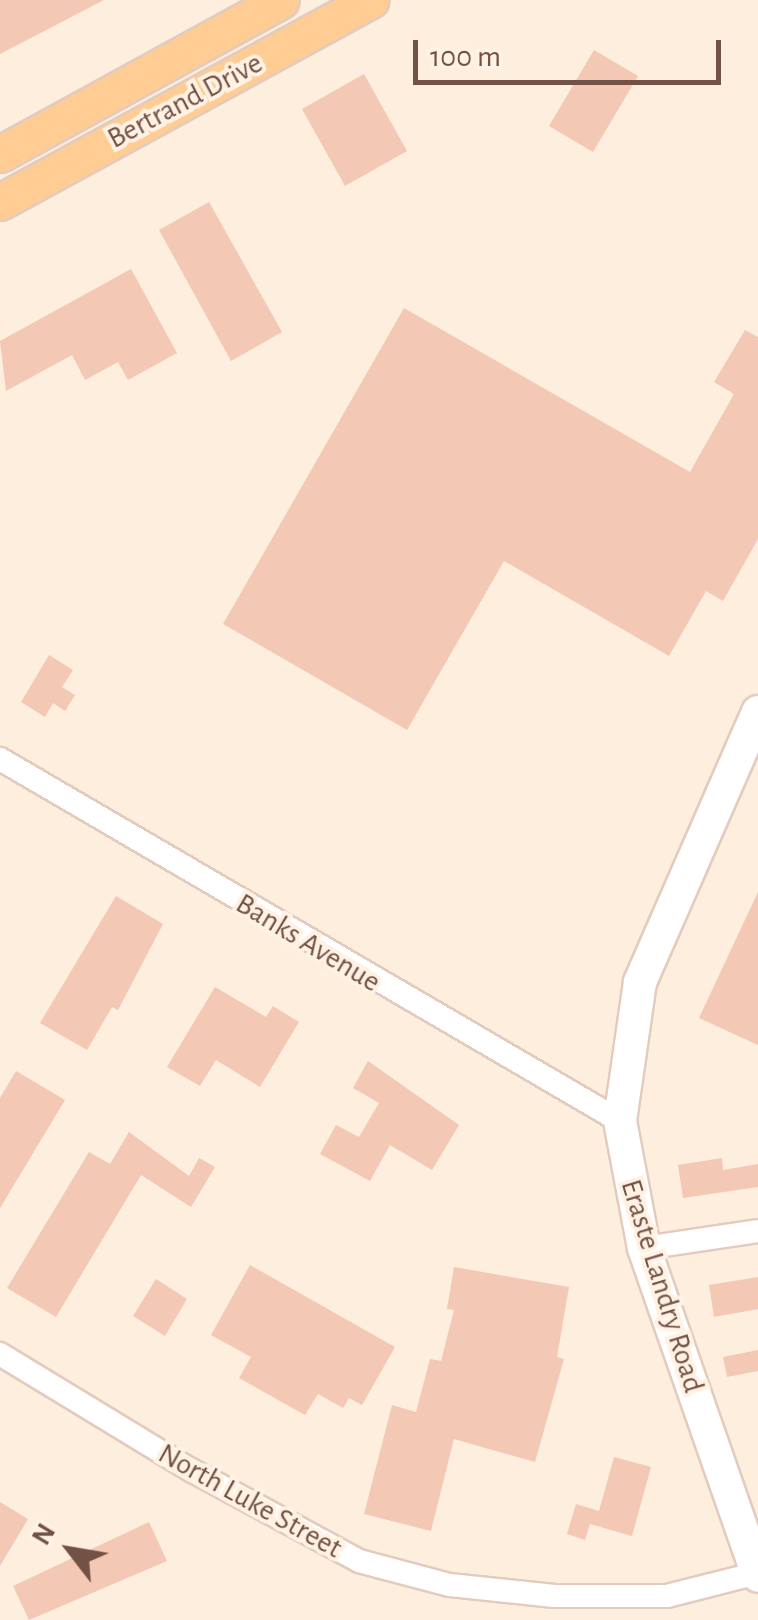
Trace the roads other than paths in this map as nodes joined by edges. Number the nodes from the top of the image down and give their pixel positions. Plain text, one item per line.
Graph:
1 (282, 0) edge
2 (371, 0) edge
3 (0, 154) edge
4 (0, 202) edge
5 (758, 712) edge
6 (0, 759) edge
7 (620, 1120) junction
8 (758, 1231) edge
9 (644, 1248) junction
10 (0, 1354) edge
11 (758, 1574) edge

1 - 3 main road, Bertrand Drive
2 - 4 main road, Bertrand Drive
5 - 7 street, Eraste Landry Road
6 - 7 street, Banks Avenue
7 - 9 street, Eraste Landry Road
8 - 9 street
9 - 11 street, Eraste Landry Road
10 - 11 street, North Luke Street

